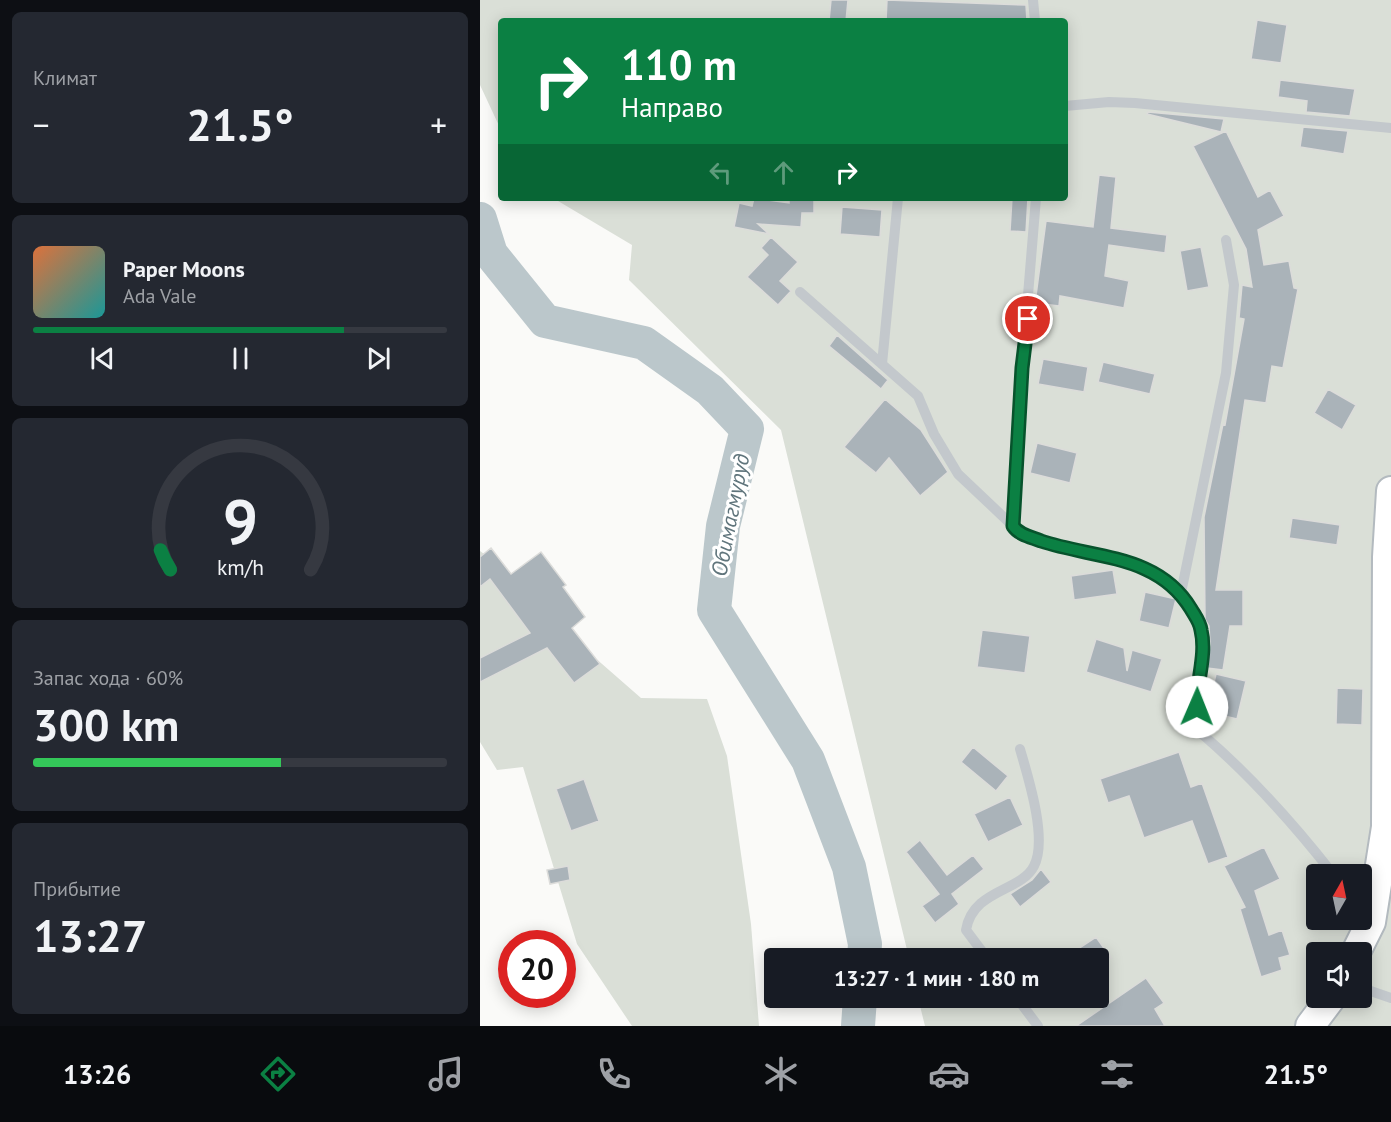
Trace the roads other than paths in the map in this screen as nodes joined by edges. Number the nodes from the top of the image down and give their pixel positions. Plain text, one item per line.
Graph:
1 (1033, 0) edge
2 (1035, 18) edge
3 (1068, 106) edge
4 (1391, 128) edge
5 (898, 201) edge
6 (1036, 201) edge
7 (1226, 240) dead end
8 (800, 292) dead end
9 (882, 364) junction
10 (1391, 490) edge
11 (1013, 526) junction
12 (1181, 593) junction
13 (1020, 749) dead end
14 (1388, 776) edge
15 (1325, 864) edge
16 (1372, 890) edge
17 (980, 948) edge
18 (1372, 991) edge
19 (1391, 998) edge
20 (1024, 1008) edge
21 (1324, 1008) edge
22 (1038, 1026) edge
23 (1310, 1026) edge

1 - 2 lane
3 - 4 lane
5 - 9 lane
6 - 11 lane
7 - 12 lane
8 - 9 lane
9 - 11 lane
10 - 14 street
11 - 12 lane
12 - 15 lane
13 - 17 lane
14 - 16 street
18 - 19 lane
20 - 22 lane
21 - 23 street

